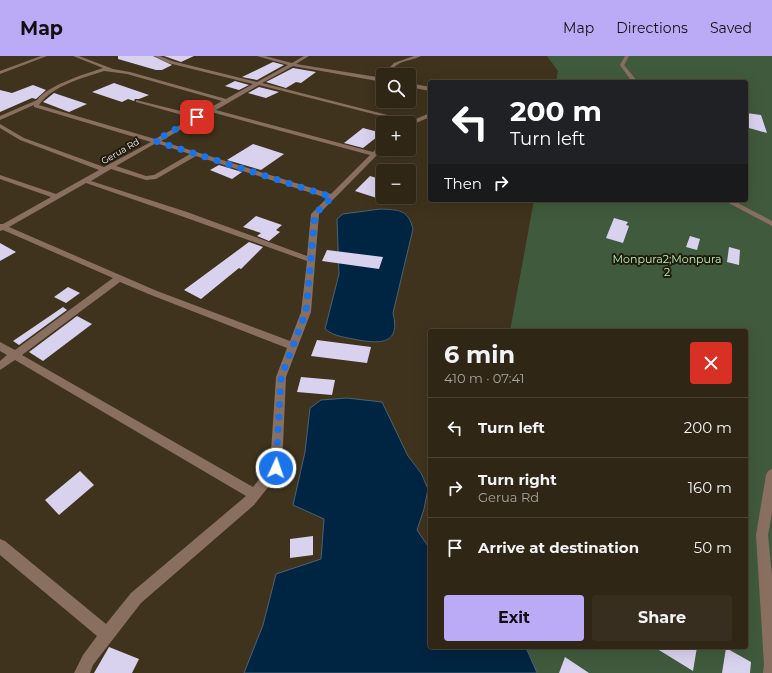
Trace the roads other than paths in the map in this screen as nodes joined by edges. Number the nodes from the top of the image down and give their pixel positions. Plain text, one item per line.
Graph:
1 (45, 56) edge
2 (75, 56) edge
3 (156, 56) edge
4 (259, 56) edge
5 (307, 56) edge
6 (419, 56) edge
7 (627, 56) edge
8 (26, 58) dead end
9 (33, 60) junction
10 (291, 64) junction
11 (388, 68) edge
12 (114, 70) junction
13 (0, 73) edge
14 (376, 77) edge
15 (633, 80) edge
16 (258, 83) junction
17 (416, 86) edge
18 (428, 89) edge
19 (138, 101) dead end
20 (227, 101) junction
21 (37, 102) junction
22 (210, 110) junction
23 (383, 116) edge
24 (428, 116) edge
25 (197, 117) junction
26 (0, 118) edge
27 (416, 121) edge
28 (0, 126) edge
29 (155, 141) junction
30 (376, 151) edge
31 (196, 153) junction
32 (373, 154) junction
33 (108, 168) junction
34 (0, 177) edge
35 (85, 181) junction
36 (57, 197) junction
37 (332, 197) junction
38 (732, 202) edge
39 (772, 224) edge
40 (1, 227) edge
41 (311, 260) junction
42 (119, 278) junction
43 (0, 346) edge
44 (293, 346) junction
45 (15, 355) junction
46 (0, 366) edge
47 (772, 475) edge
48 (255, 495) junction
49 (0, 546) edge
50 (108, 635) junction
51 (82, 673) edge
52 (771, 673) edge

1 - 9 street
2 - 12 street
3 - 16 street
4 - 10 street
5 - 10 street, Gerua Rd
6 - 11 street
7 - 15 street
8 - 9 street
9 - 13 street
10 - 14 street
10 - 16 street, Gerua Rd
12 - 20 street
12 - 21 street
16 - 20 street, Gerua Rd
16 - 23 street
17 - 18 street
19 - 25 street
20 - 22 street, Gerua Rd
21 - 26 street
21 - 29 street
22 - 25 street, Gerua Rd
22 - 32 street
24 - 27 street
25 - 29 street, Gerua Rd
28 - 33 street
29 - 31 street
29 - 33 street, Gerua Rd
30 - 32 street
31 - 33 street
31 - 37 street
32 - 37 street
33 - 35 street, Gerua Rd
34 - 36 street
35 - 36 street, Gerua Rd
35 - 41 street
36 - 40 street, Gerua Rd
37 - 41 street
38 - 39 street
40 - 42 street
41 - 44 street
42 - 44 street
42 - 45 street
43 - 45 street
44 - 48 street
45 - 46 street
45 - 48 street
47 - 52 street
48 - 50 street
49 - 50 street
50 - 51 street

